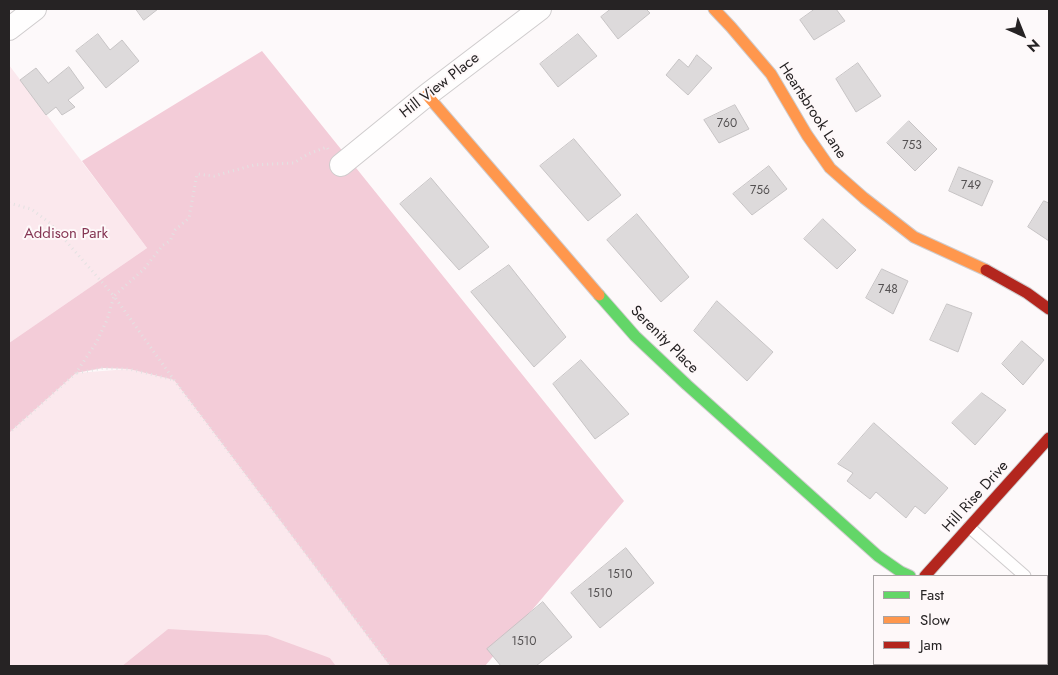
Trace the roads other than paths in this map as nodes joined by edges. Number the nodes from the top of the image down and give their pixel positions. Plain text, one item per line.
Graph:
1 (35, 9) edge
2 (540, 9) edge
3 (714, 9) edge
4 (9, 29) edge
5 (427, 96) junction
6 (341, 165) dead end
7 (1049, 309) edge
8 (1049, 438) edge
9 (969, 527) junction
10 (908, 575) edge
11 (926, 575) edge
12 (1024, 575) edge

1 - 4 street
2 - 5 street, Hill View Place
3 - 7 street, Heartsbrook Lane
5 - 6 street, Hill View Place
5 - 10 street, Serenity Place
8 - 9 street, Hill Rise Drive
9 - 11 street, Hill Rise Drive
9 - 12 lane

